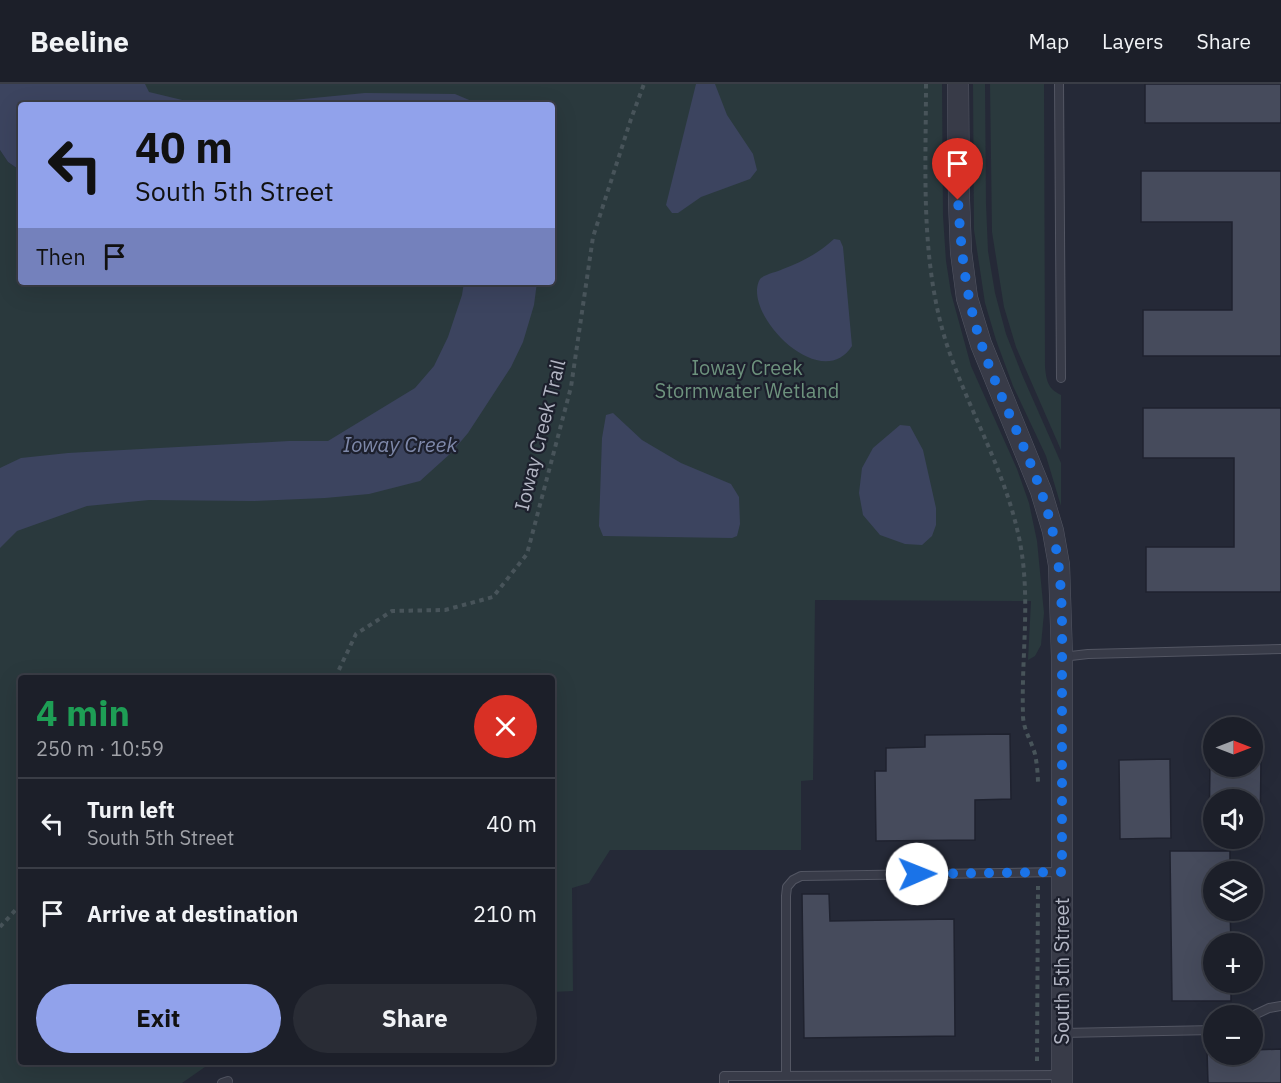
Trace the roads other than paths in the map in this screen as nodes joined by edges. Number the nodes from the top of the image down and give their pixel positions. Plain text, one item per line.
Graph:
1 (958, 84) edge
2 (1059, 84) edge
3 (1061, 378) dead end
4 (1281, 649) edge
5 (1062, 657) junction
6 (1062, 872) junction
7 (1281, 1006) edge
8 (1263, 1011) edge
9 (1203, 1030) edge
10 (1062, 1033) junction
11 (786, 1076) junction
12 (1062, 1079) edge
13 (724, 1083) edge

1 - 5 street, South 5th Street
2 - 3 lane
4 - 5 lane
5 - 6 street, South 5th Street
6 - 10 street, South 5th Street
6 - 11 lane
7 - 8 lane
9 - 10 lane
10 - 12 street, South 5th Street
11 - 12 lane
11 - 13 lane

